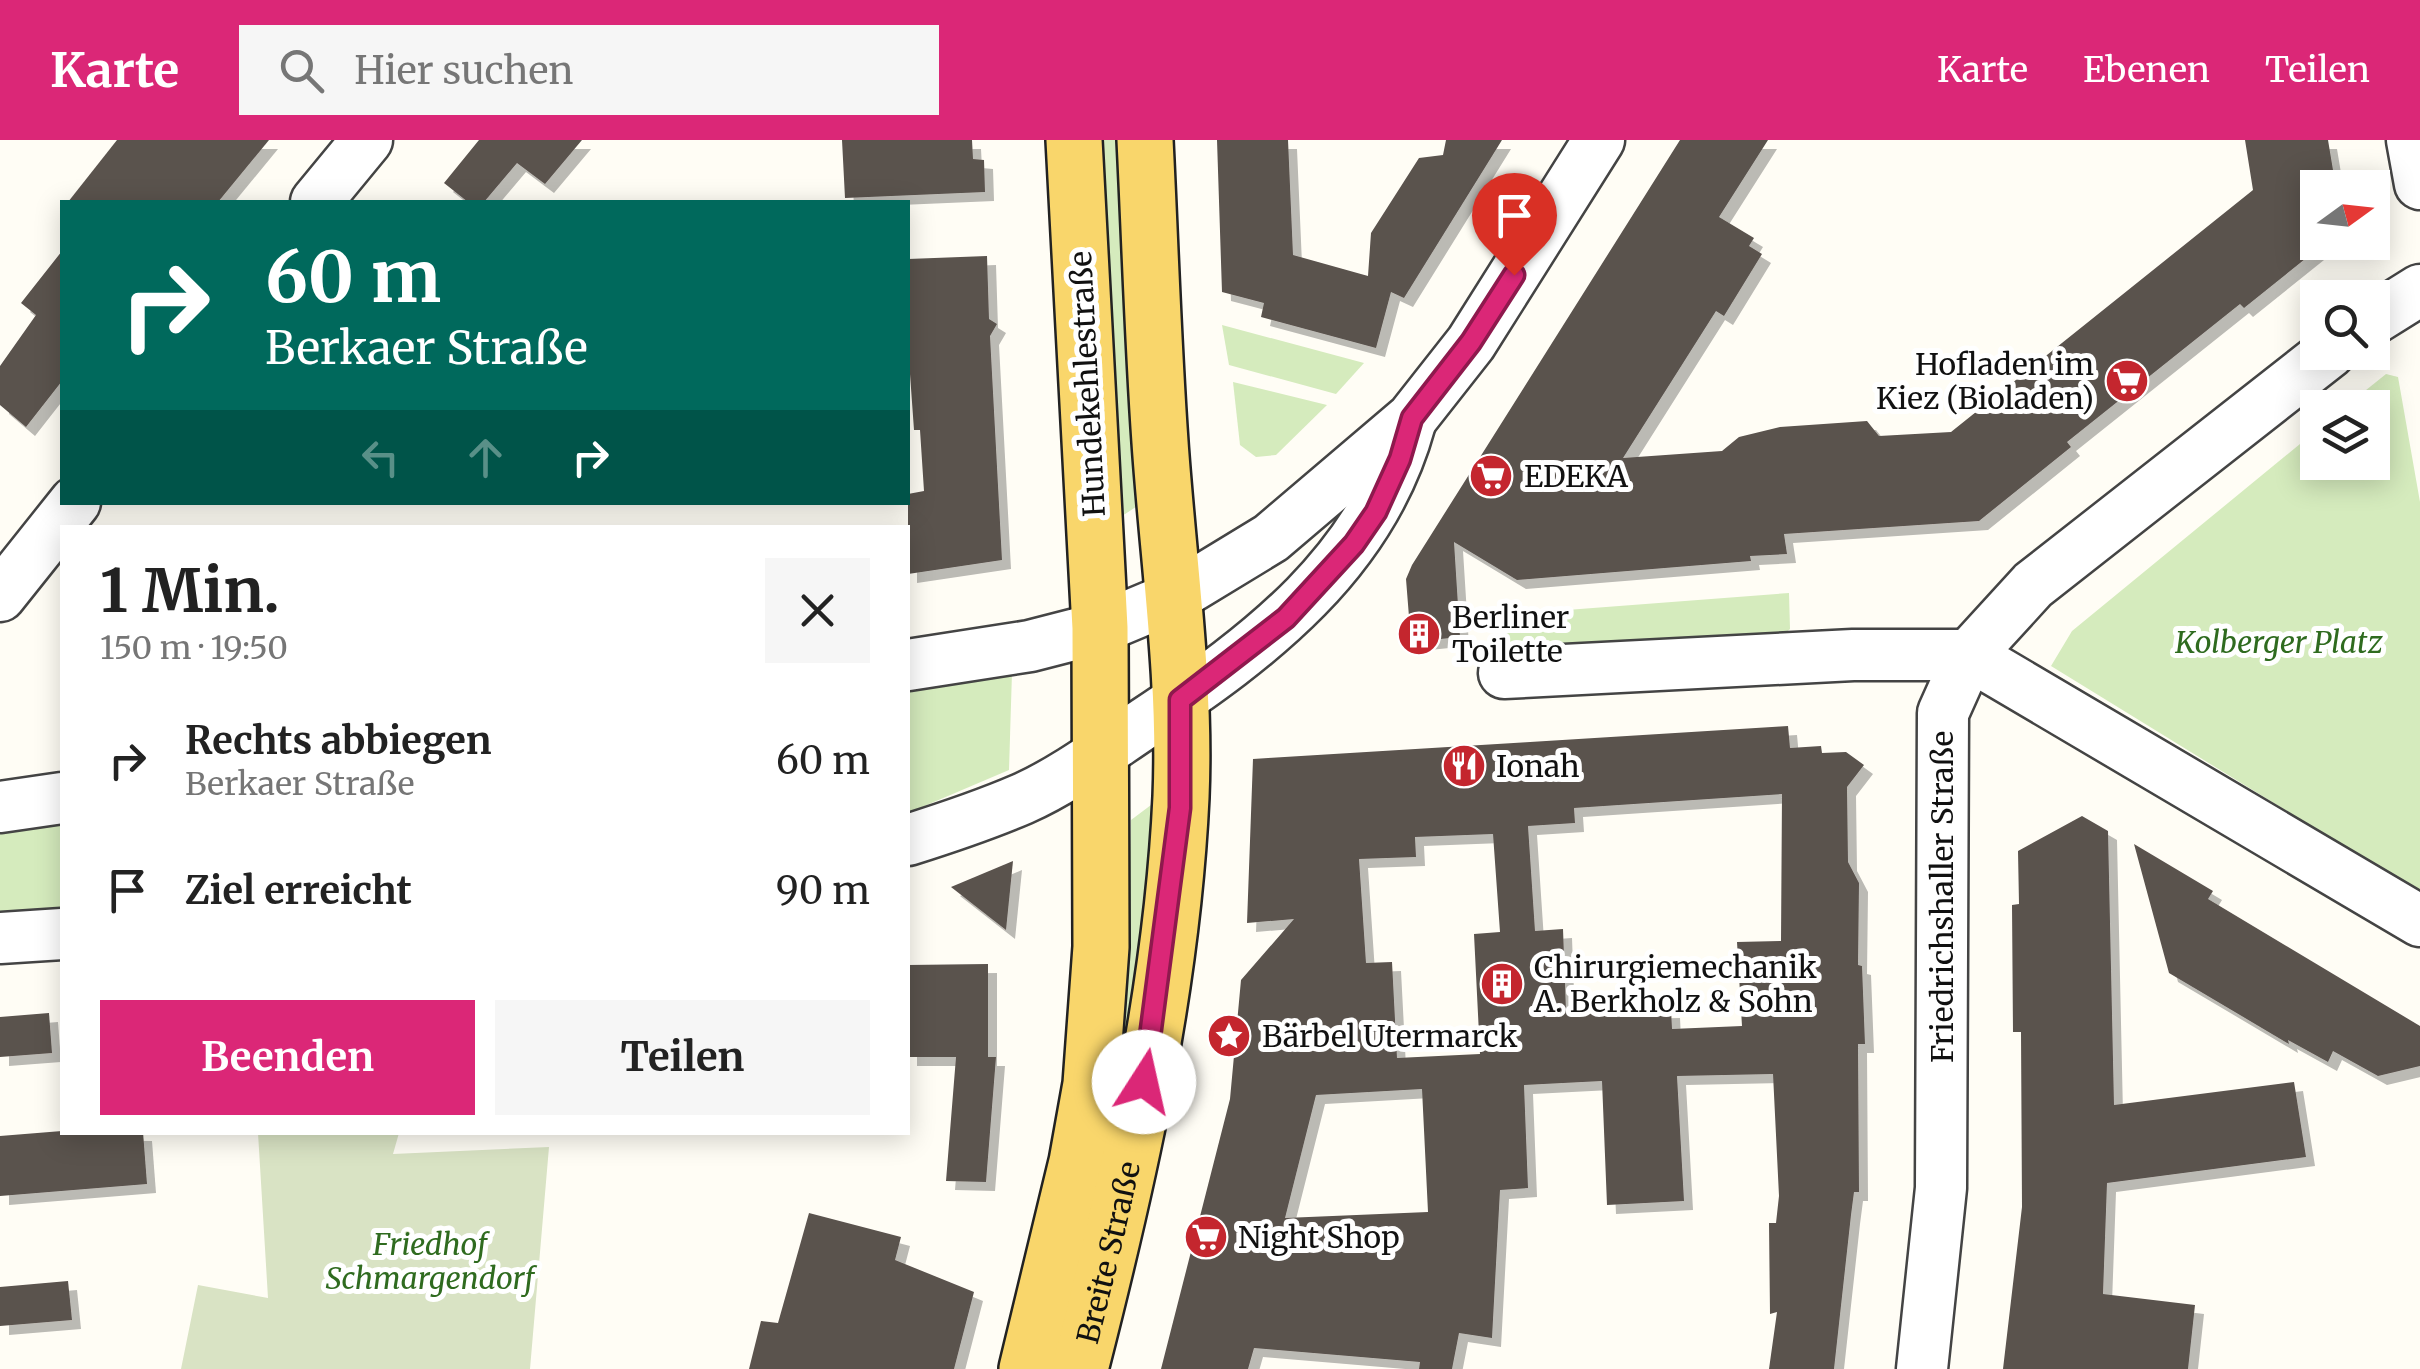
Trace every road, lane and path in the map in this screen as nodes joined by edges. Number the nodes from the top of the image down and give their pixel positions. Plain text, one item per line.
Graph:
1 (366, 140) edge
2 (1074, 140) edge
3 (1145, 140) edge
4 (1599, 140) edge
5 (2412, 140) edge
6 (2420, 184) edge
7 (318, 200) edge
8 (2420, 290) edge
9 (2390, 309) edge
10 (2307, 370) edge
11 (1412, 418) junction
12 (74, 505) edge
13 (0, 596) edge
14 (1174, 597) junction
15 (1100, 628) junction
16 (1968, 655) junction
17 (910, 665) edge
18 (1504, 673) dead end
19 (1180, 700) junction
20 (1098, 754) junction
21 (910, 839) edge
22 (2420, 921) edge
23 (60, 934) edge
24 (0, 938) edge
25 (1028, 1369) edge
26 (1080, 1369) edge
27 (1922, 1369) edge

1 - 7 street
2 - 15 main road, Hundekehlestraße
3 - 14 main road
4 - 11 street
5 - 6 street
8 - 9 street
10 - 16 street
11 - 14 street
11 - 19 street
12 - 13 street
14 - 15 street
14 - 19 main road, Breite Straße
15 - 17 street
15 - 20 main road, Breite Straße
16 - 18 street
16 - 22 street
16 - 27 street, Friedrichshaller Straße
19 - 20 street
19 - 26 main road, Breite Straße
20 - 21 street
20 - 25 main road, Breite Straße
23 - 24 street

